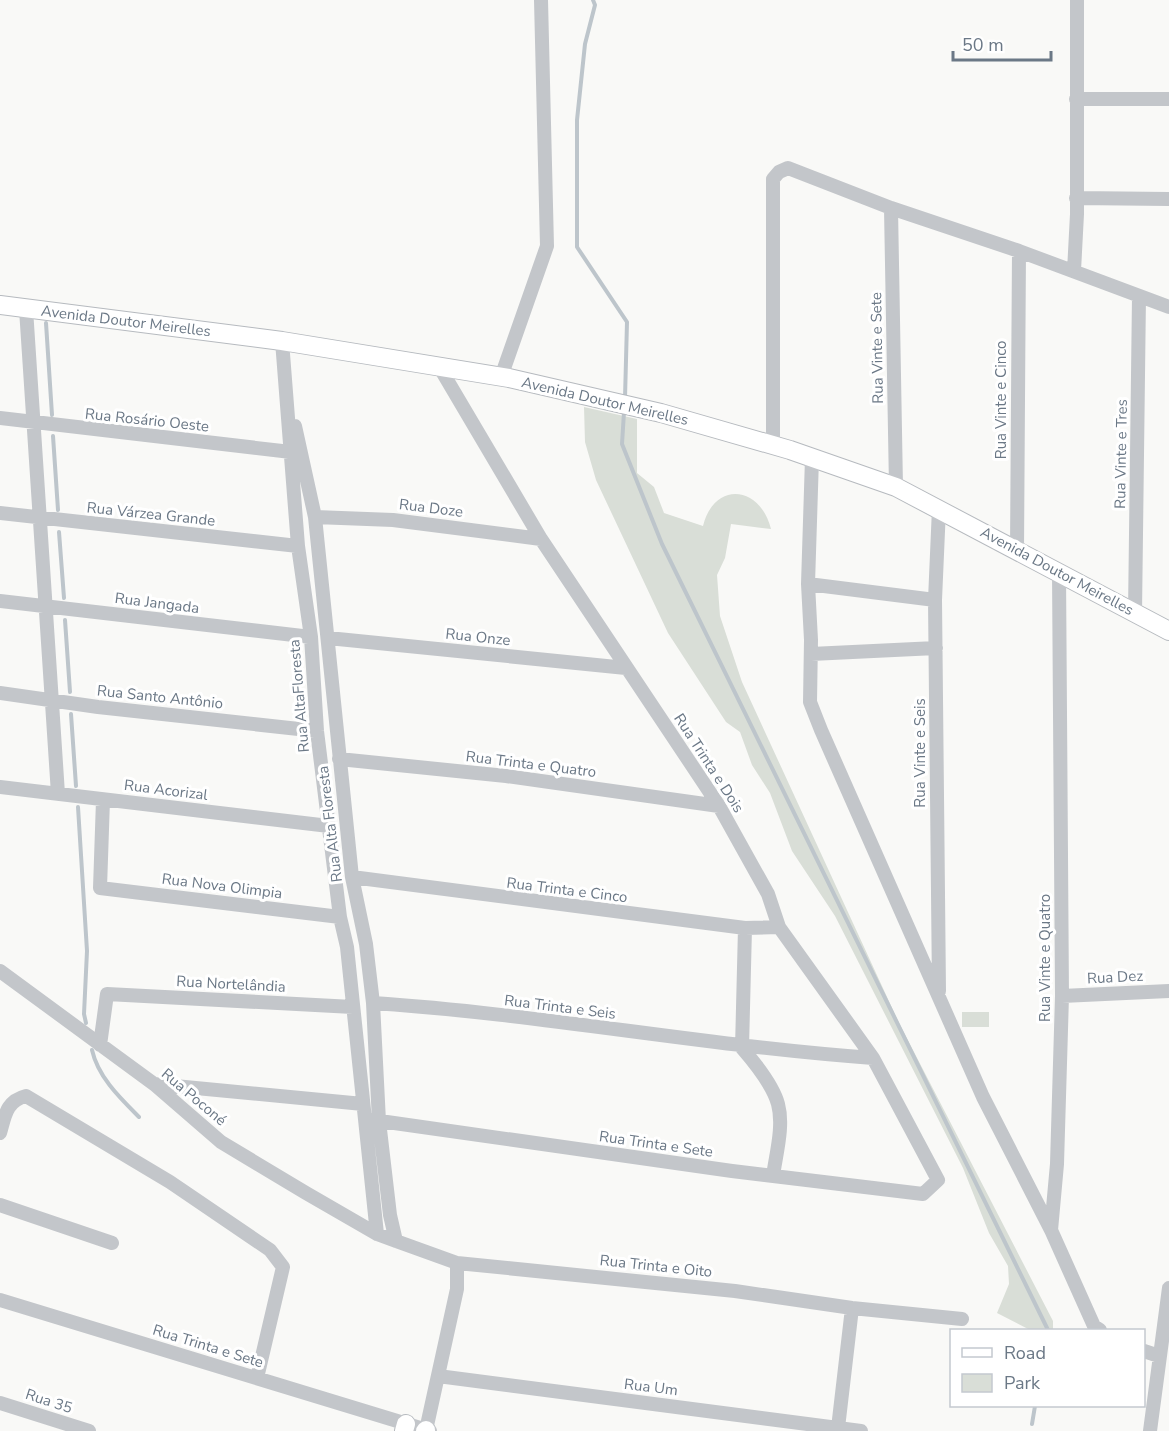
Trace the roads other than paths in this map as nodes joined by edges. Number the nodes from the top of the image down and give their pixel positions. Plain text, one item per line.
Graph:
1 (541, 0) edge
2 (1077, 0) edge
3 (1076, 99) junction
4 (1169, 99) edge
5 (1076, 198) junction
6 (1169, 199) edge
7 (891, 208) junction
8 (1019, 250) junction
9 (1074, 271) junction
10 (1139, 296) junction
11 (0, 305) edge
12 (1169, 307) edge
13 (26, 309) junction
14 (282, 341) junction
15 (440, 368) junction
16 (501, 377) junction
17 (287, 404) junction
18 (0, 418) edge
19 (34, 424) junction
20 (772, 445) junction
21 (291, 452) junction
22 (812, 458) junction
23 (896, 487) junction
24 (939, 508) junction
25 (0, 513) edge
26 (315, 517) junction
27 (40, 519) junction
28 (541, 539) junction
29 (298, 546) junction
30 (1017, 550) junction
31 (1059, 572) junction
32 (808, 584) junction
33 (935, 600) junction
34 (0, 601) edge
35 (46, 607) junction
36 (1135, 613) junction
37 (1169, 631) edge
38 (311, 638) junction
39 (328, 638) junction
40 (936, 648) junction
41 (811, 654) junction
42 (626, 668) junction
43 (0, 693) edge
44 (52, 700) junction
45 (316, 730) junction
46 (339, 759) junction
47 (0, 788) edge
48 (58, 794) junction
49 (103, 800) junction
50 (719, 806) junction
51 (328, 826) junction
52 (352, 877) junction
53 (339, 917) junction
54 (779, 927) junction
55 (745, 928) junction
56 (366, 944) junction
57 (347, 947) junction
58 (0, 971) edge
59 (1169, 991) edge
60 (1062, 996) junction
61 (940, 999) junction
62 (373, 1003) junction
63 (353, 1007) junction
64 (100, 1045) junction
65 (742, 1048) junction
66 (873, 1059) junction
67 (154, 1084) junction
68 (4, 1104) edge
69 (363, 1104) junction
70 (372, 1120) junction
71 (0, 1133) edge
72 (773, 1176) junction
73 (938, 1180) joint
74 (0, 1205) edge
75 (1051, 1230) junction
76 (377, 1234) junction
77 (396, 1241) junction
78 (111, 1243) dead end
79 (457, 1263) junction
80 (1169, 1288) edge
81 (0, 1300) edge
82 (852, 1308) junction
83 (962, 1319) dead end
84 (1100, 1329) edge
85 (1145, 1352) edge
86 (1159, 1356) junction
87 (438, 1376) junction
88 (257, 1378) junction
89 (0, 1402) edge
90 (405, 1428) edge
91 (850, 1430) edge
92 (89, 1431) edge
93 (427, 1431) edge
94 (1150, 1431) edge

1 - 16 street
2 - 3 street
3 - 4 street
3 - 5 street
5 - 6 street
5 - 9 street
7 - 8 street
7 - 20 street
7 - 23 street, Rua Vinte e Sete
8 - 9 street
8 - 30 street, Rua Vinte e Cinco
9 - 10 street
10 - 12 street
10 - 36 street, Rua Vinte e Tres
11 - 13 street, Avenida Doutor Meirelles
13 - 14 street, Avenida Doutor Meirelles
13 - 19 street
14 - 15 street, Avenida Doutor Meirelles
14 - 17 street, Rua AltaFloresta
15 - 16 street, Avenida Doutor Meirelles
15 - 28 street, Rua Trinta e Dois
16 - 20 street, Avenida Doutor Meirelles
17 - 21 street, Rua AltaFloresta
17 - 26 street, Rua Alta Floresta
18 - 19 street, Rua Rosário Oeste
19 - 21 street, Rua Rosário Oeste
19 - 27 street
20 - 22 street, Avenida Doutor Meirelles
21 - 29 street, Rua AltaFloresta
22 - 23 street, Avenida Doutor Meirelles
22 - 32 street
23 - 24 street, Avenida Doutor Meirelles
24 - 30 street, Avenida Doutor Meirelles
24 - 33 street, Rua Vinte e Seis
25 - 27 street, Rua Várzea Grande
26 - 28 street, Rua Doze
26 - 39 street, Rua Alta Floresta
27 - 29 street, Rua Várzea Grande
27 - 35 street
28 - 42 street, Rua Trinta e Dois
29 - 38 street, Rua AltaFloresta
30 - 31 street, Avenida Doutor Meirelles
31 - 36 street, Avenida Doutor Meirelles
31 - 60 street, Rua Vinte e Quatro
32 - 33 street
32 - 41 street
33 - 40 street, Rua Vinte e Seis
34 - 35 street, Rua Jangada
35 - 38 street, Rua Jangada
35 - 44 street
36 - 37 street, Avenida Doutor Meirelles
38 - 45 street, Rua AltaFloresta
39 - 42 street, Rua Onze
39 - 46 street, Rua Alta Floresta
40 - 41 street
40 - 61 street, Rua Vinte e Seis
41 - 61 street
42 - 50 street, Rua Trinta e Dois
43 - 44 street, Rua Santo Antônio
44 - 45 street, Rua Santo Antônio
44 - 48 street
45 - 51 street, Rua AltaFloresta
46 - 50 street, Rua Trinta e Quatro
46 - 52 street, Rua Alta Floresta
47 - 48 street, Rua Acorizal
48 - 49 street, Rua Acorizal
49 - 51 street, Rua Acorizal
49 - 53 street, Rua Nova Olimpia
50 - 54 street, Rua Trinta e Dois
51 - 53 street, Rua AltaFloresta
52 - 55 street, Rua Trinta e Cinco
52 - 56 street, Rua Alta Floresta
53 - 57 street, Rua AltaFloresta
54 - 55 street, Rua Trinta e Cinco
54 - 66 street, Rua Trinta e Dois
55 - 65 street
56 - 57 street
56 - 62 street, Rua Alta Floresta
57 - 63 street, Rua AltaFloresta
58 - 64 street, Rua Poconé
59 - 60 street, Rua Dez
60 - 75 street, Rua Vinte e Quatro
61 - 75 street
62 - 65 street, Rua Trinta e Seis
62 - 70 street, Rua Alta Floresta
63 - 64 street, Rua Nortelândia
63 - 69 street, Rua AltaFloresta
64 - 67 street, Rua Poconé
65 - 66 street
65 - 72 street
66 - 73 street, Rua Trinta e Dois
67 - 69 street
67 - 76 street, Rua Poconé
68 - 71 street
68 - 88 street
69 - 70 street, Rua AltaFloresta
70 - 72 street, Rua Trinta e Sete
70 - 76 street, Rua AltaFloresta
70 - 77 street, Rua Alta Floresta
72 - 73 street, Rua Trinta e Sete
74 - 78 street
75 - 84 street, Rua Vinte e Quatro
76 - 77 street, Rua Poconé
77 - 79 street, Rua Trinta e Oito
79 - 82 street, Rua Trinta e Oito
79 - 87 street
80 - 86 street
81 - 88 street, Rua Trinta e Sete
82 - 83 street, Rua Trinta e Oito
82 - 91 street
85 - 86 street
86 - 94 street
87 - 91 street, Rua Um
87 - 93 street
88 - 90 street, Rua Trinta e Sete
89 - 92 street, Rua 35
90 - 93 street, Rua Trinta e Sete

